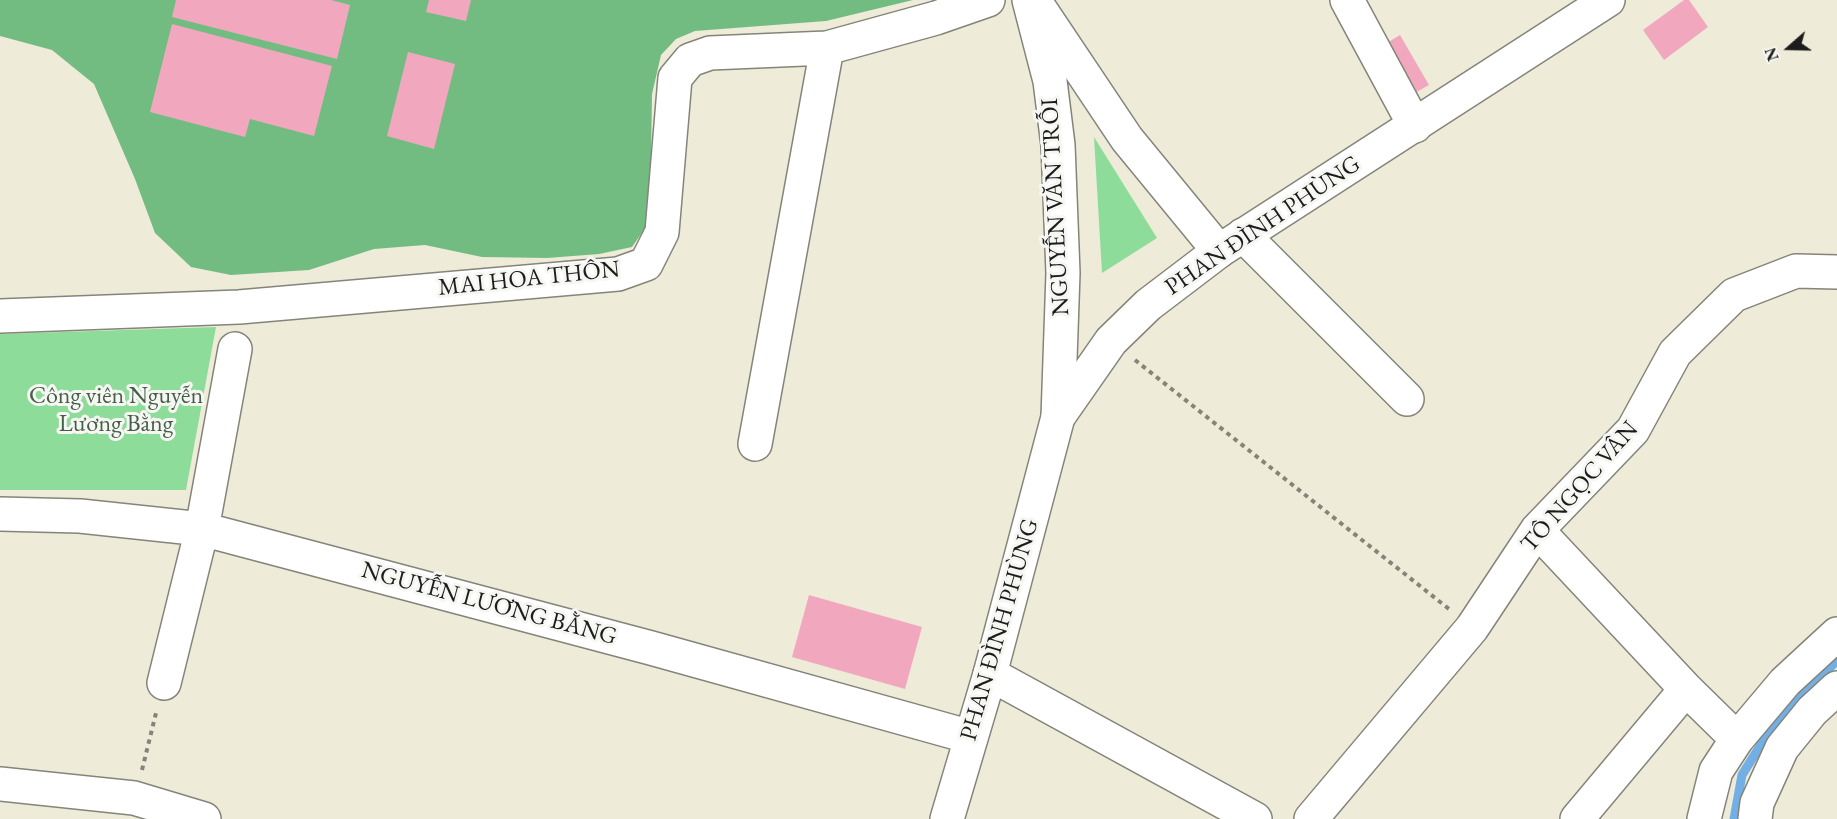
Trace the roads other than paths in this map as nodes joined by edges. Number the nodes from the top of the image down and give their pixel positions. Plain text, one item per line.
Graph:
1 (988, 0) edge
2 (1029, 0) edge
3 (1034, 0) edge
4 (1347, 0) edge
5 (1608, 0) edge
6 (827, 48) junction
7 (1415, 126) junction
8 (1231, 243) junction
9 (1837, 272) edge
10 (0, 316) edge
11 (235, 349) dead end
12 (1407, 399) dead end
13 (1058, 417) junction
14 (755, 444) dead end
15 (0, 514) edge
16 (202, 529) junction
17 (1537, 531) junction
18 (1837, 634) edge
19 (990, 674) junction
20 (164, 683) road end
21 (1837, 688) edge
22 (1686, 689) junction
23 (971, 737) junction
24 (1737, 739) junction
25 (0, 784) edge
26 (130, 808) edge
27 (204, 819) edge
28 (947, 819) edge
29 (1255, 819) edge
30 (1311, 819) edge
31 (1577, 819) edge
32 (1704, 819) edge
33 (1755, 819) edge

1 - 6 street, MAI HOA THÔN
2 - 13 street, NGUYỄN VĂN TRỖI
3 - 8 street
4 - 7 street
5 - 7 street, PHAN ĐÌNH PHÙNG
6 - 10 street, MAI HOA THÔN
6 - 14 street
7 - 8 street, PHAN ĐÌNH PHÙNG
8 - 12 street
8 - 13 street, PHAN ĐÌNH PHÙNG
9 - 17 street, TÔ NGỌC VÂN
11 - 16 street
13 - 19 street, PHAN ĐÌNH PHÙNG
15 - 16 street, NGUYỄN LƯƠNG BẰNG
16 - 20 street
16 - 23 street, NGUYỄN LƯƠNG BẰNG
17 - 22 street
17 - 30 street, TÔ NGỌC VÂN
18 - 24 street
19 - 23 street, PHAN ĐÌNH PHÙNG
19 - 29 street
21 - 33 street
22 - 24 street
22 - 31 street
23 - 28 street, PHAN ĐÌNH PHÙNG
24 - 32 street
25 - 26 street
26 - 27 street

